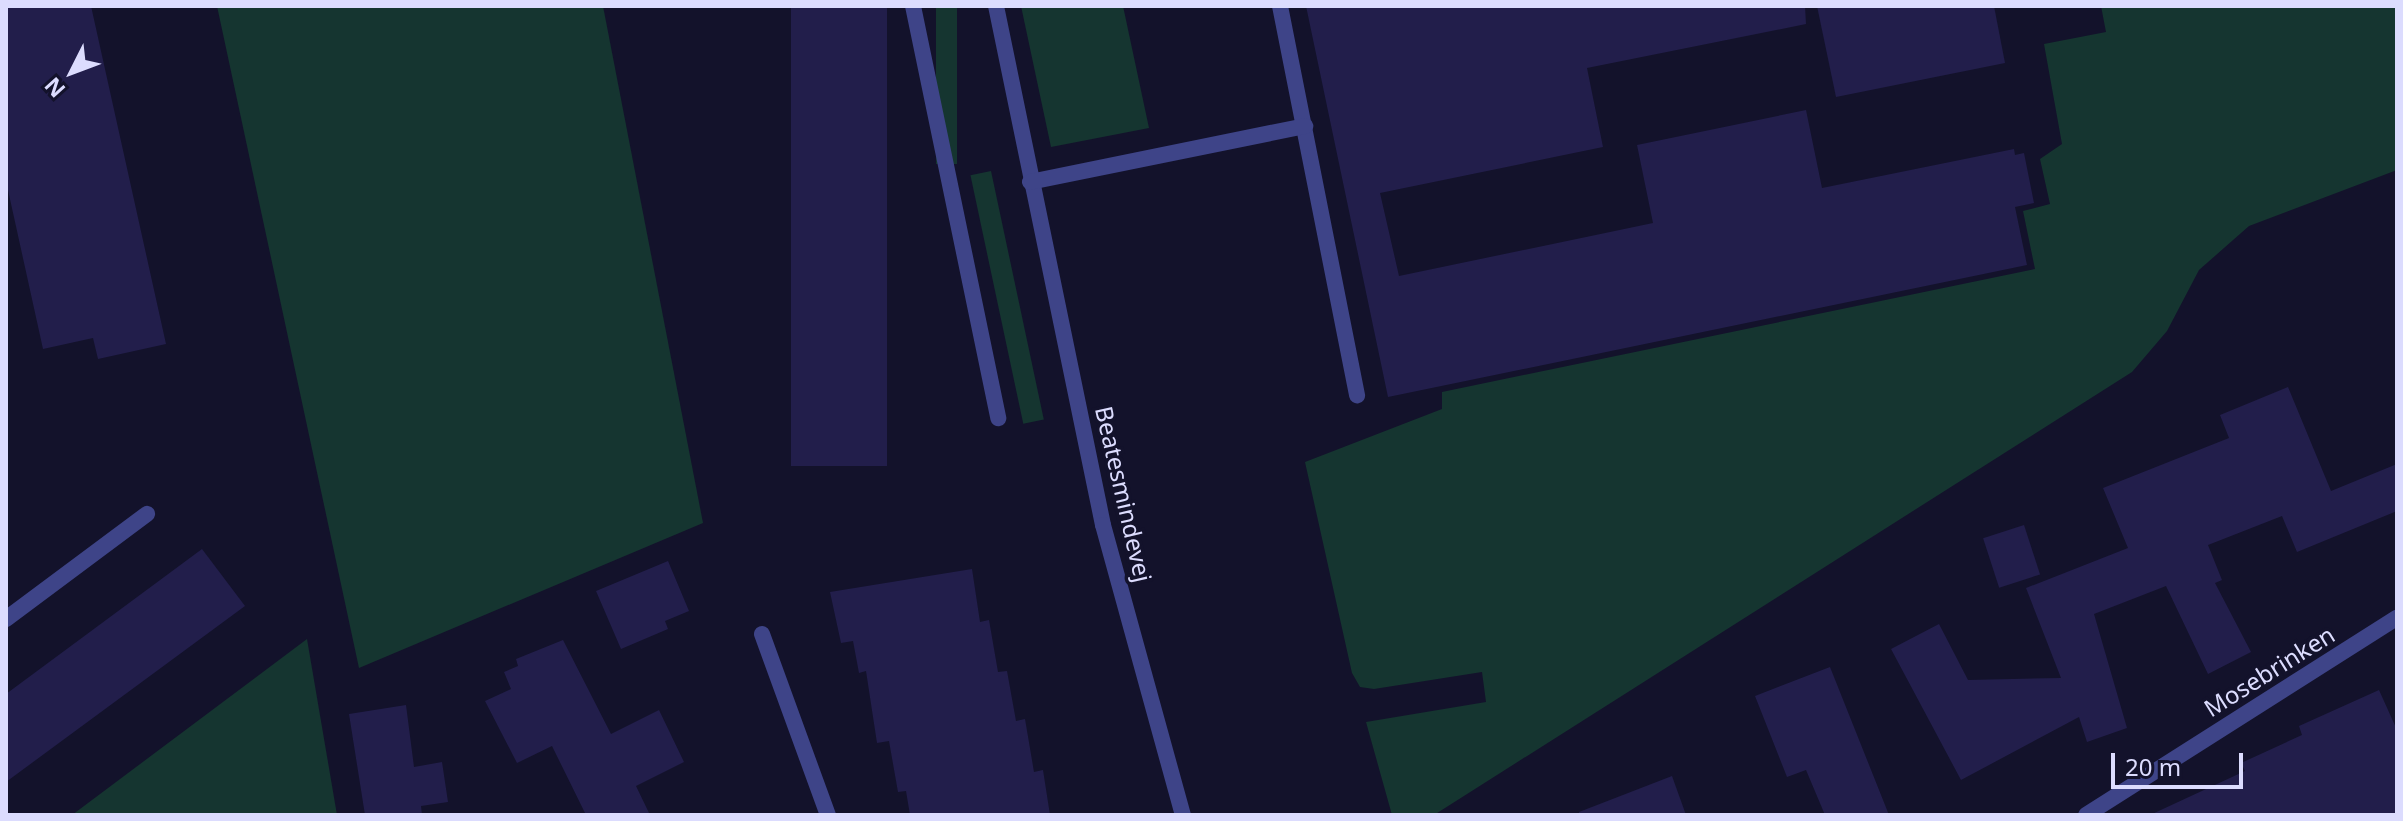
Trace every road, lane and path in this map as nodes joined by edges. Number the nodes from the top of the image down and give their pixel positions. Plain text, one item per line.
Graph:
1 (913, 6) edge
2 (996, 6) edge
3 (1280, 6) edge
4 (1305, 126) junction
5 (1030, 182) junction
6 (1357, 395) dead end
7 (998, 418) dead end
8 (147, 514) dead end
9 (2397, 618) edge
10 (6, 619) edge
11 (762, 634) dead end
12 (828, 815) edge
13 (1183, 815) edge
14 (2086, 815) edge

1 - 7 street
2 - 5 street, Beatesmindevej
3 - 4 street
4 - 5 street
4 - 6 street
5 - 13 street, Beatesmindevej
8 - 10 street
9 - 14 street, Mosebrinken
11 - 12 street

